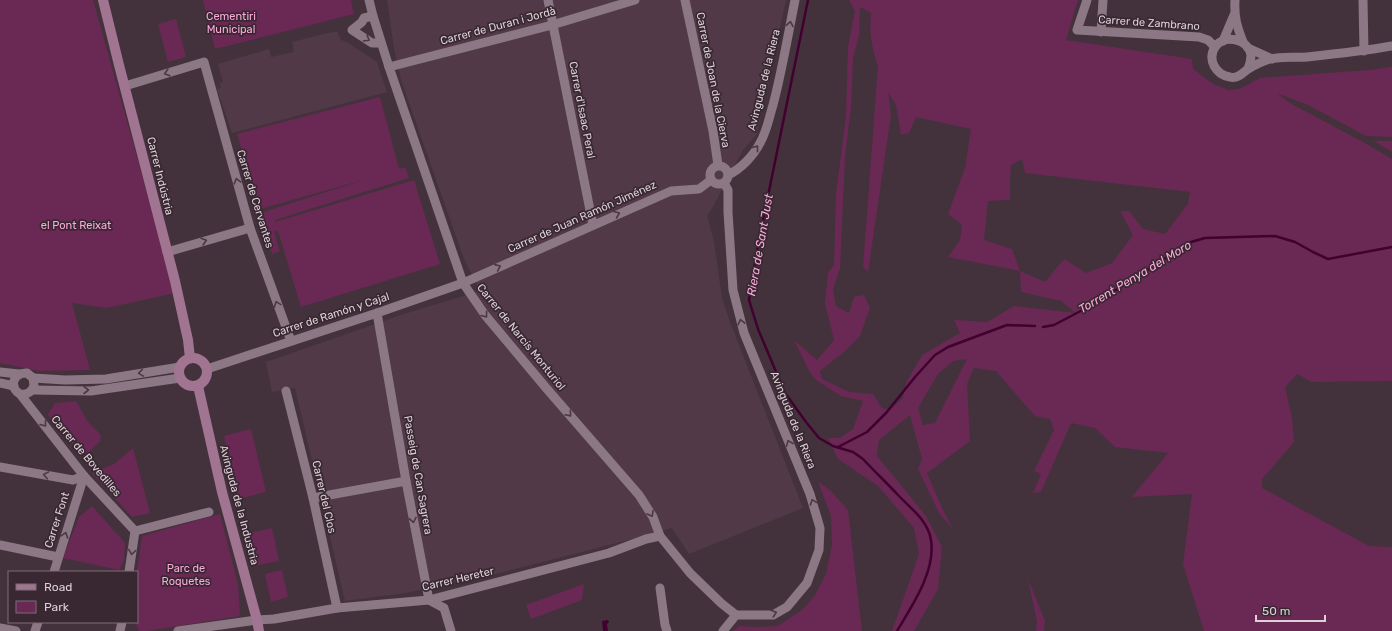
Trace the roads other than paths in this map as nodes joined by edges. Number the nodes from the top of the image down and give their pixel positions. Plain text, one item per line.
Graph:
1 (103, 0) edge
2 (369, 0) edge
3 (548, 0) edge
4 (635, 0) edge
5 (685, 0) edge
6 (795, 0) edge
7 (1087, 0) edge
8 (1103, 0) edge
9 (1235, 0) edge
10 (1363, 0) edge
11 (1234, 13) junction
12 (373, 16) junction
13 (552, 25) junction
14 (1101, 32) junction
15 (1223, 41) junction
16 (381, 42) junction
17 (1246, 45) junction
18 (1392, 46) edge
19 (1215, 47) junction
20 (1364, 51) junction
21 (1272, 59) junction
22 (389, 67) junction
23 (1248, 69) junction
24 (125, 86) junction
25 (718, 165) junction
26 (726, 179) junction
27 (711, 180) junction
28 (593, 225) junction
29 (250, 228) junction
30 (167, 252) junction
31 (462, 283) junction
32 (377, 313) junction
33 (291, 341) junction
34 (190, 358) junction
35 (180, 367) junction
36 (207, 369) junction
37 (0, 372) edge
38 (18, 374) junction
39 (33, 378) junction
40 (180, 378) junction
41 (0, 383) edge
42 (14, 386) junction
43 (198, 386) junction
44 (33, 390) junction
45 (286, 391) dead end
46 (20, 394) junction
47 (0, 467) edge
48 (84, 476) junction
49 (406, 482) junction
50 (313, 498) junction
51 (209, 512) dead end
52 (135, 531) junction
53 (660, 536) junction
54 (0, 545) edge
55 (58, 558) junction
56 (54, 571) edge
57 (129, 571) edge
58 (660, 588) dead end
59 (429, 600) junction
60 (337, 608) junction
61 (736, 615) junction
62 (258, 620) junction
63 (0, 628) edge
64 (16, 631) edge
65 (178, 631) edge
66 (259, 631) edge
67 (451, 631) edge
68 (667, 631) edge
69 (723, 631) edge

1 - 24 street, Carrer Indústria
2 - 12 street, Carrer de Narcís Monturiol
3 - 13 street, Carrer d'Isaac Peral
4 - 13 street, Carrer de Duran i Jordà
5 - 25 street, Carrer de Joan de la Cierva
26 -> 6 street, Avinguda de la Riera
7 - 14 street, Carrer de Zambrano
8 - 14 street
9 - 11 street
10 - 20 street
11 - 15 street
11 - 17 street
12 - 16 street, Carrer de Narcís Monturiol
12 -> 16 street
13 - 22 street, Carrer de Duran i Jordà
13 - 28 street, Carrer d'Isaac Peral
14 - 19 street, Carrer de Zambrano
15 - 17 street
15 - 19 street
16 - 22 street, Carrer de Narcís Monturiol
17 - 21 street
17 - 23 street
18 - 20 street
19 - 23 street
20 - 21 street
21 - 23 street
22 - 31 street, Carrer de Narcís Monturiol
29 -> 24 street, Carrer de Cervantes
24 - 30 street, Carrer Indústria
25 - 26 street
25 - 27 street
26 - 27 street
61 -> 26 street, Avinguda de la Riera
28 -> 27 street, Carrer de Juan Ramón Jiménez
31 -> 28 street, Carrer de Juan Ramón Jiménez
30 -> 29 street
33 -> 29 street, Carrer de Cervantes
30 - 34 street, Carrer Indústria
31 - 32 street, Carrer de Ramón y Cajal
31 -> 53 street, Carrer de Narcís Monturiol
32 - 33 street, Carrer de Ramón y Cajal
32 - 49 street, Passeig de Can Sagrera
33 - 36 street, Carrer de Ramón y Cajal
34 - 35 street
34 - 36 street
35 -> 39 street
35 - 40 street
36 - 43 street
37 - 38 street
38 - 39 street
38 - 42 street
39 - 44 street
40 - 43 street
44 -> 40 street
41 - 42 street
42 - 46 street
43 - 62 street, Avinguda de la Industria
44 - 46 street
45 - 50 street, Carrer del Clos
46 -> 48 street, Carrer de Bovedilles
48 -> 47 street
48 - 52 street, Carrer de Bovedilles
55 -> 48 street, Carrer Font
49 - 50 street
49 -> 59 street, Passeig de Can Sagrera
50 - 60 street, Carrer del Clos
51 - 52 street
52 -> 57 street
53 - 59 street, Carrer Hereter
53 - 61 street, Carrer de Narcís Monturiol
54 - 55 street
55 - 56 street, Carrer Font
58 - 68 street
59 - 60 street, Carrer Hereter
59 - 67 street
60 - 62 street, Carrer Hereter
61 - 69 street
62 - 65 street, Carrer Hereter
62 - 66 street, Avinguda de la Industria
63 - 64 street

